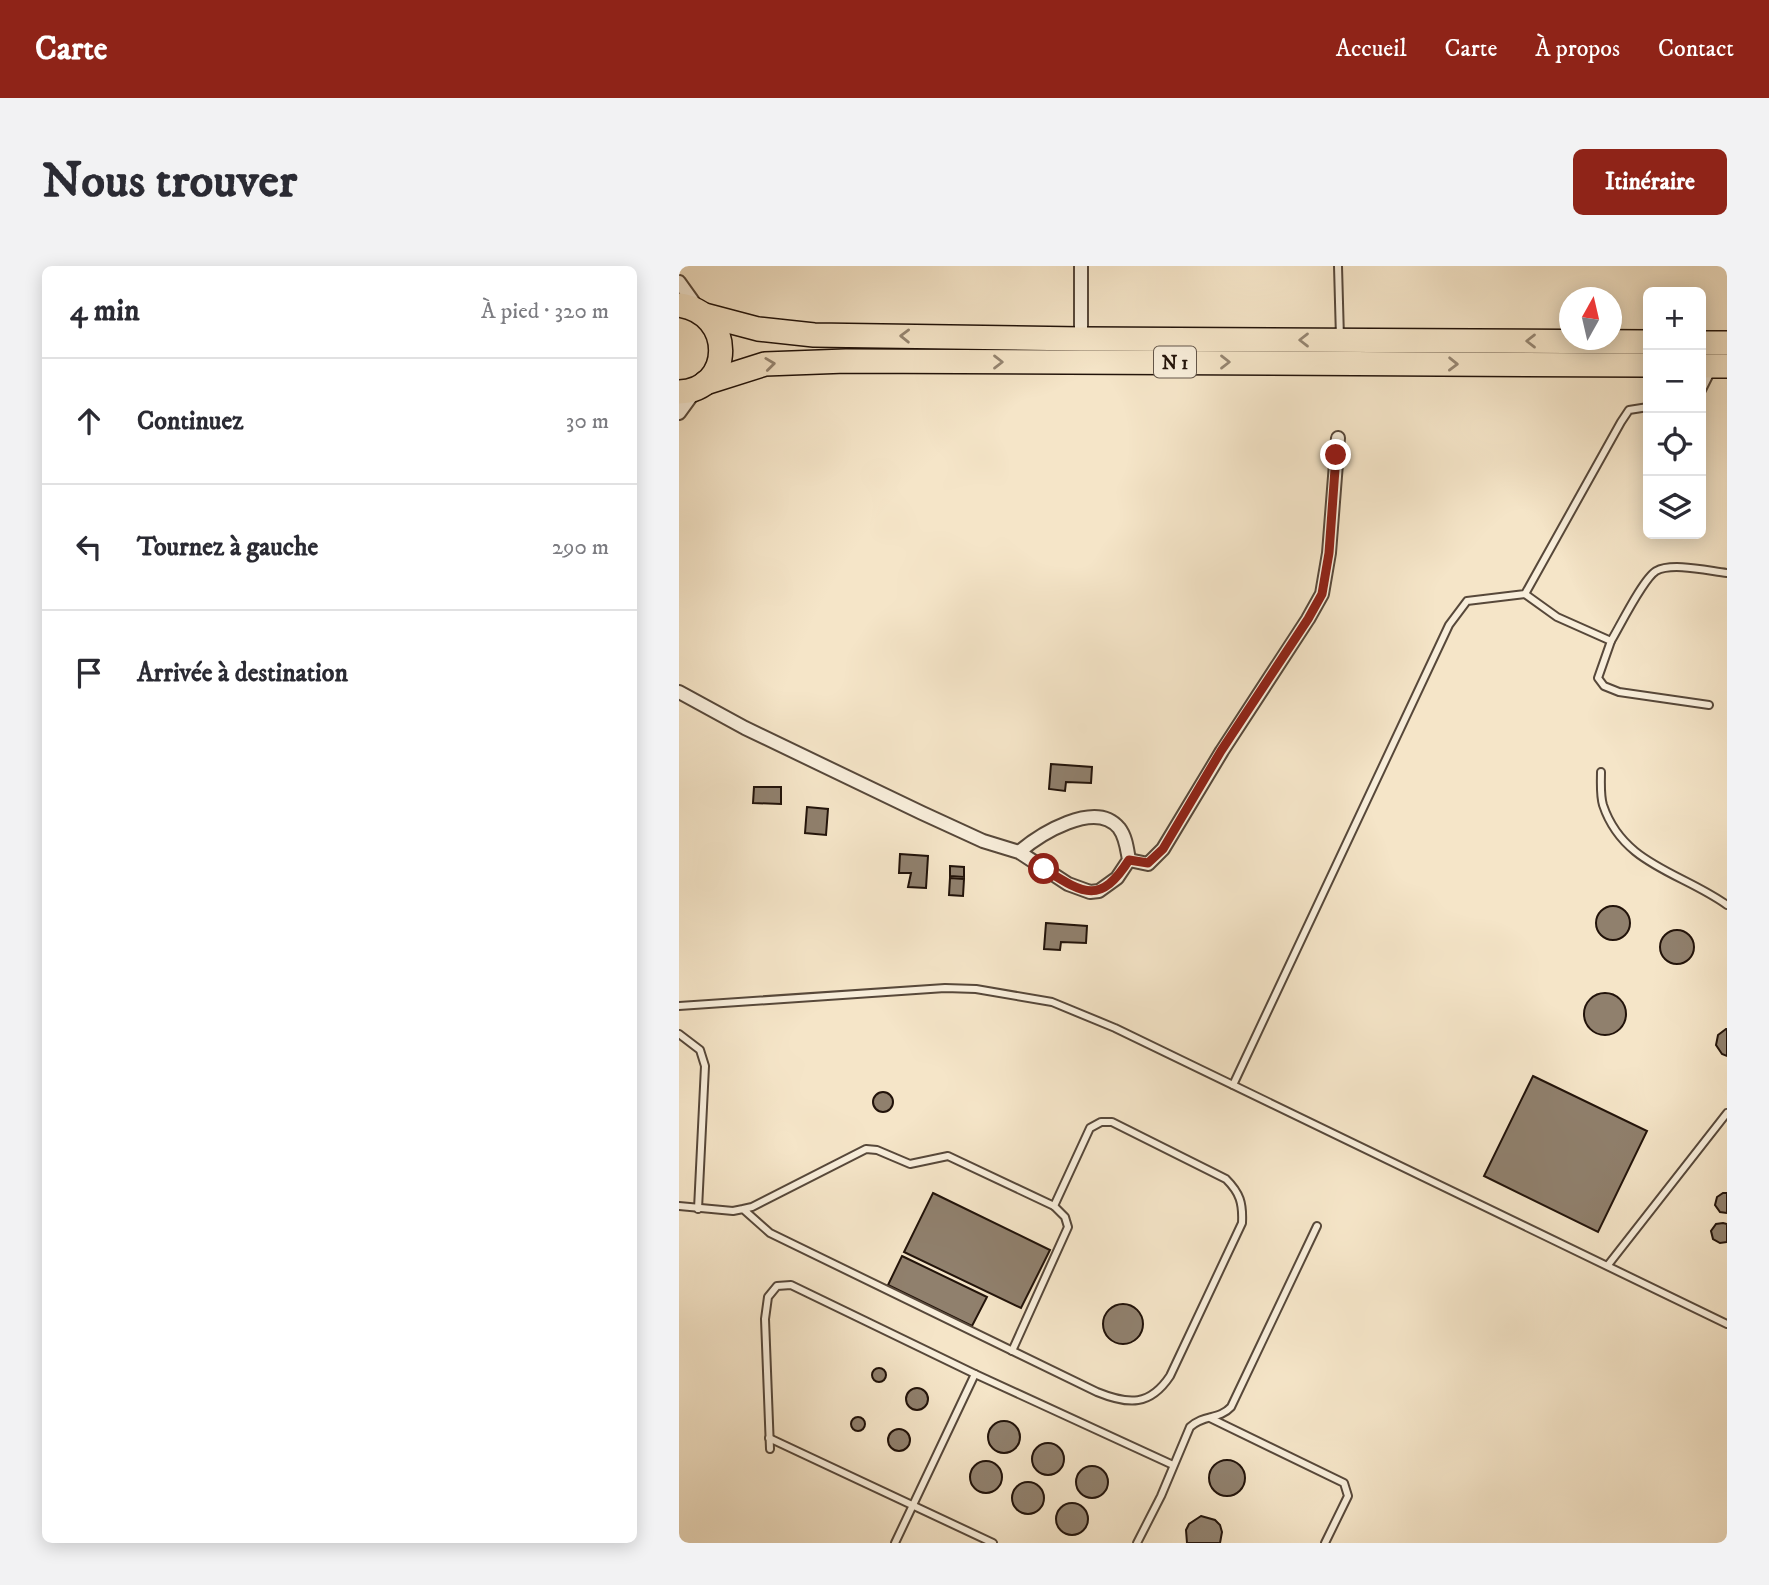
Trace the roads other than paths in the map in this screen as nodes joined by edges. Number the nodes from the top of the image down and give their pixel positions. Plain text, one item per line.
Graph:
1 (1081, 266) edge
2 (1338, 266) edge
3 (679, 282) edge
4 (694, 310) edge
5 (1081, 339) junction
6 (1643, 342) edge
7 (1706, 343) edge
8 (1727, 343) edge
9 (1339, 351) junction
10 (1643, 365) edge
11 (1714, 366) edge
12 (1706, 382) edge
13 (694, 387) edge
14 (1643, 408) edge
15 (679, 413) edge
16 (1338, 438) dead end
17 (1727, 573) edge
18 (1525, 594) junction
19 (1611, 641) junction
20 (679, 692) edge
21 (1709, 705) dead end
22 (1601, 772) dead end
23 (1019, 852) junction
24 (1129, 860) junction
25 (1727, 905) edge
26 (679, 1006) edge
27 (679, 1034) edge
28 (1233, 1085) junction
29 (1727, 1113) edge
30 (679, 1206) edge
31 (1054, 1206) junction
32 (698, 1209) junction
33 (743, 1209) junction
34 (1317, 1226) dead end
35 (1608, 1265) junction
36 (1727, 1324) edge
37 (1011, 1351) junction
38 (975, 1374) junction
39 (1208, 1417) junction
40 (769, 1438) junction
41 (770, 1449) dead end
42 (1173, 1465) junction
43 (913, 1505) junction
44 (894, 1543) edge
45 (993, 1543) edge
46 (1137, 1543) edge
47 (1325, 1543) edge

1 - 5 street
2 - 9 lane
3 - 4 street
5 -> 4 highway, N 1
4 - 13 highway
9 -> 5 highway, N 1
6 -> 9 highway, N 1
7 - 8 highway
9 -> 10 highway, N 1
13 -> 9 highway, N 1
11 - 12 lane
13 - 15 street
14 - 18 lane
16 - 24 street
17 - 19 lane
18 - 19 lane
18 - 28 lane
19 - 21 lane
20 - 23 street
22 - 25 lane
23 - 24 street
23 - 24 street
26 - 28 lane
27 - 32 lane
28 - 35 lane
29 - 35 lane
30 - 32 lane
31 - 33 lane
31 - 37 lane
31 - 37 lane
32 - 33 lane
33 - 37 lane
34 - 39 lane
35 - 36 lane
38 - 40 lane
38 - 42 lane
38 - 43 lane
39 - 42 lane
39 - 47 lane
40 - 41 lane
40 - 43 lane
42 - 46 lane
43 - 44 lane
43 - 45 lane

